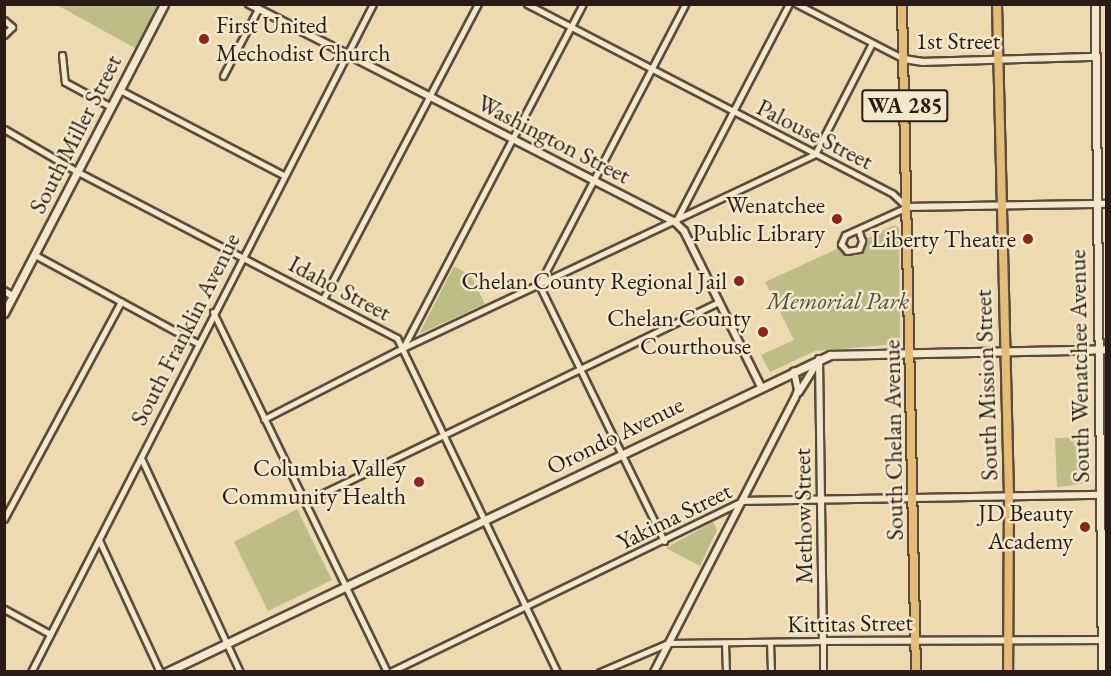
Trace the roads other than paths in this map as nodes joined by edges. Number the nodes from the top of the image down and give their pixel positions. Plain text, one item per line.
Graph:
1 (164, 4) edge
2 (249, 4) edge
3 (373, 4) edge
4 (478, 4) edge
5 (527, 4) edge
6 (584, 4) edge
7 (685, 4) edge
8 (789, 4) edge
9 (797, 4) edge
10 (902, 4) edge
11 (997, 4) edge
12 (1095, 4) edge
13 (262, 8) edge
14 (4, 20) edge
15 (571, 27) junction
16 (4, 35) edge
17 (872, 43) junction
18 (347, 54) junction
19 (62, 55) dead end
20 (1095, 57) junction
21 (904, 59) junction
22 (998, 60) junction
23 (652, 70) junction
24 (223, 76) dead end
25 (120, 90) junction
26 (429, 96) junction
27 (111, 107) junction
28 (733, 112) junction
29 (4, 129) edge
30 (513, 138) junction
31 (815, 154) junction
32 (78, 172) junction
33 (283, 175) junction
34 (594, 179) junction
35 (1107, 204) edge
36 (1096, 205) junction
37 (1001, 206) junction
38 (907, 207) junction
39 (675, 222) junction
40 (859, 232) dead end
41 (34, 255) junction
42 (241, 257) junction
43 (539, 285) junction
44 (4, 291) edge
45 (13, 296) junction
46 (323, 299) junction
47 (121, 302) junction
48 (719, 302) junction
49 (4, 312) edge
50 (213, 312) junction
51 (197, 344) junction
52 (403, 348) junction
53 (1098, 350) junction
54 (1107, 350) edge
55 (1004, 351) junction
56 (912, 352) junction
57 (819, 359) junction
58 (580, 368) junction
59 (794, 371) junction
60 (760, 387) junction
61 (795, 398) junction
62 (264, 419) junction
63 (442, 434) junction
64 (622, 452) junction
65 (141, 458) junction
66 (1009, 495) junction
67 (1103, 495) edge
68 (820, 498) junction
69 (914, 498) junction
70 (742, 501) junction
71 (305, 502) junction
72 (4, 519) edge
73 (484, 521) junction
74 (99, 540) junction
75 (664, 541) junction
76 (346, 587) junction
77 (526, 607) junction
78 (4, 609) edge
79 (50, 634) junction
80 (915, 640) junction
81 (1007, 640) junction
82 (1104, 640) edge
83 (823, 641) junction
84 (770, 642) junction
85 (668, 643) junction
86 (725, 644) junction
87 (226, 645) junction
88 (31, 672) edge
89 (160, 672) edge
90 (167, 672) edge
91 (240, 672) edge
92 (388, 672) edge
93 (557, 672) edge
94 (600, 672) edge
95 (654, 672) edge
96 (726, 672) edge
97 (771, 672) edge
98 (823, 672) edge
99 (916, 672) edge
100 (1008, 672) edge
101 (1102, 672) edge

1 - 25 main road, South Miller Street
2 - 13 street, Washington Street
3 - 18 street, South Franklin Avenue
4 - 26 street
5 - 15 street, Palouse Street
6 - 15 street
7 - 23 street
8 - 28 street
9 - 17 street, 1st Street
10 - 21 main road, WA 285
11 - 22 main road, South Mission Street
12 - 20 main road, South Wenatchee Avenue
13 - 18 street, Washington Street
13 - 24 street
14 - 16 street
15 - 23 street, Palouse Street
15 - 30 street
17 - 21 street, 1st Street
17 - 31 street
18 - 26 street, Washington Street
18 - 33 street, South Franklin Avenue
19 - 27 street
20 - 22 street, 1st Street
20 - 36 main road, South Wenatchee Avenue
21 - 22 street, 1st Street
21 - 38 main road, WA 285
22 - 37 main road, South Mission Street
23 - 28 street, Palouse Street
23 - 34 street
25 - 27 main road, South Miller Street
25 - 33 street
26 - 30 street, Washington Street
26 - 46 street
27 - 32 main road, South Miller Street
28 - 31 street, Palouse Street
28 - 39 street
29 - 32 street, Idaho Street
30 - 34 street, Washington Street
30 - 52 street
31 - 38 street, Palouse Street
31 - 39 street
32 - 41 main road, South Miller Street
32 - 42 street, Idaho Street
33 - 42 street, South Franklin Avenue
34 - 39 street, Washington Street
34 - 43 street
35 - 36 street
36 - 37 street
36 - 53 main road, South Wenatchee Avenue
37 - 38 street
37 - 55 main road, South Mission Street
38 - 40 street
38 - 56 main road, South Chelan Avenue / WA 285
39 - 43 street
39 - 48 street, Washington Street
41 - 45 main road, South Miller Street
41 - 47 street
42 - 46 street, Idaho Street
42 - 50 street, South Franklin Avenue
43 - 52 street
43 - 58 street
44 - 45 street
45 - 49 main road, South Miller Street
46 - 52 street, Idaho Street
47 - 51 street
47 - 72 street
48 - 58 street
48 - 60 street, Washington Street
50 - 51 street, South Franklin Avenue
50 - 62 street
51 - 65 street, South Franklin Avenue
52 - 62 street
52 - 63 street, Idaho Street
53 - 54 main road, Orondo Avenue
53 - 55 main road, Orondo Avenue
53 - 67 main road, South Wenatchee Avenue
55 - 56 main road, Orondo Avenue
55 - 66 main road, South Mission Street
56 - 57 main road, Orondo Avenue
56 - 69 main road, South Chelan Avenue / WA 285
57 - 59 main road, Orondo Avenue
57 - 61 street
57 - 68 street, Methow Street
58 - 63 street
58 - 64 street
59 - 60 main road, Orondo Avenue
59 - 61 street
60 - 64 main road, Orondo Avenue
61 - 70 street
62 - 71 street
63 - 71 street
63 - 73 street, Idaho Street
64 - 73 main road, Orondo Avenue
64 - 75 street
65 - 74 street, South Franklin Avenue
65 - 87 street
66 - 67 street, Yakima Street
66 - 69 street, Yakima Street
66 - 81 main road, South Mission Street
67 - 82 main road, South Wenatchee Avenue
68 - 69 street, Yakima Street
68 - 70 street, Yakima Street
68 - 83 street, Methow Street
69 - 80 main road, South Chelan Avenue / WA 285
70 - 75 street, Yakima Street
70 - 85 street
71 - 76 street
73 - 76 main road, Orondo Avenue
73 - 77 street, Idaho Street
74 - 79 street, South Franklin Avenue
74 - 89 street
75 - 77 street, Yakima Street
76 - 87 main road, Orondo Avenue
76 - 92 street
77 - 92 street, Yakima Street
77 - 93 street, Idaho Street
78 - 79 street
79 - 88 street, South Franklin Avenue
80 - 81 street, Kittitas Street
80 - 83 street, Kittitas Street
80 - 99 main road, South Chelan Avenue / WA 285
81 - 82 street, Kittitas Street
81 - 100 main road, South Mission Street
82 - 101 main road, South Wenatchee Avenue
83 - 84 street, Kittitas Street
83 - 98 street, Methow Street
84 - 86 street, Kittitas Street
84 - 97 street
85 - 86 street, Kittitas Street
85 - 94 street, Kittitas Street
85 - 95 street
86 - 96 street
87 - 90 main road, Orondo Avenue
87 - 91 street

